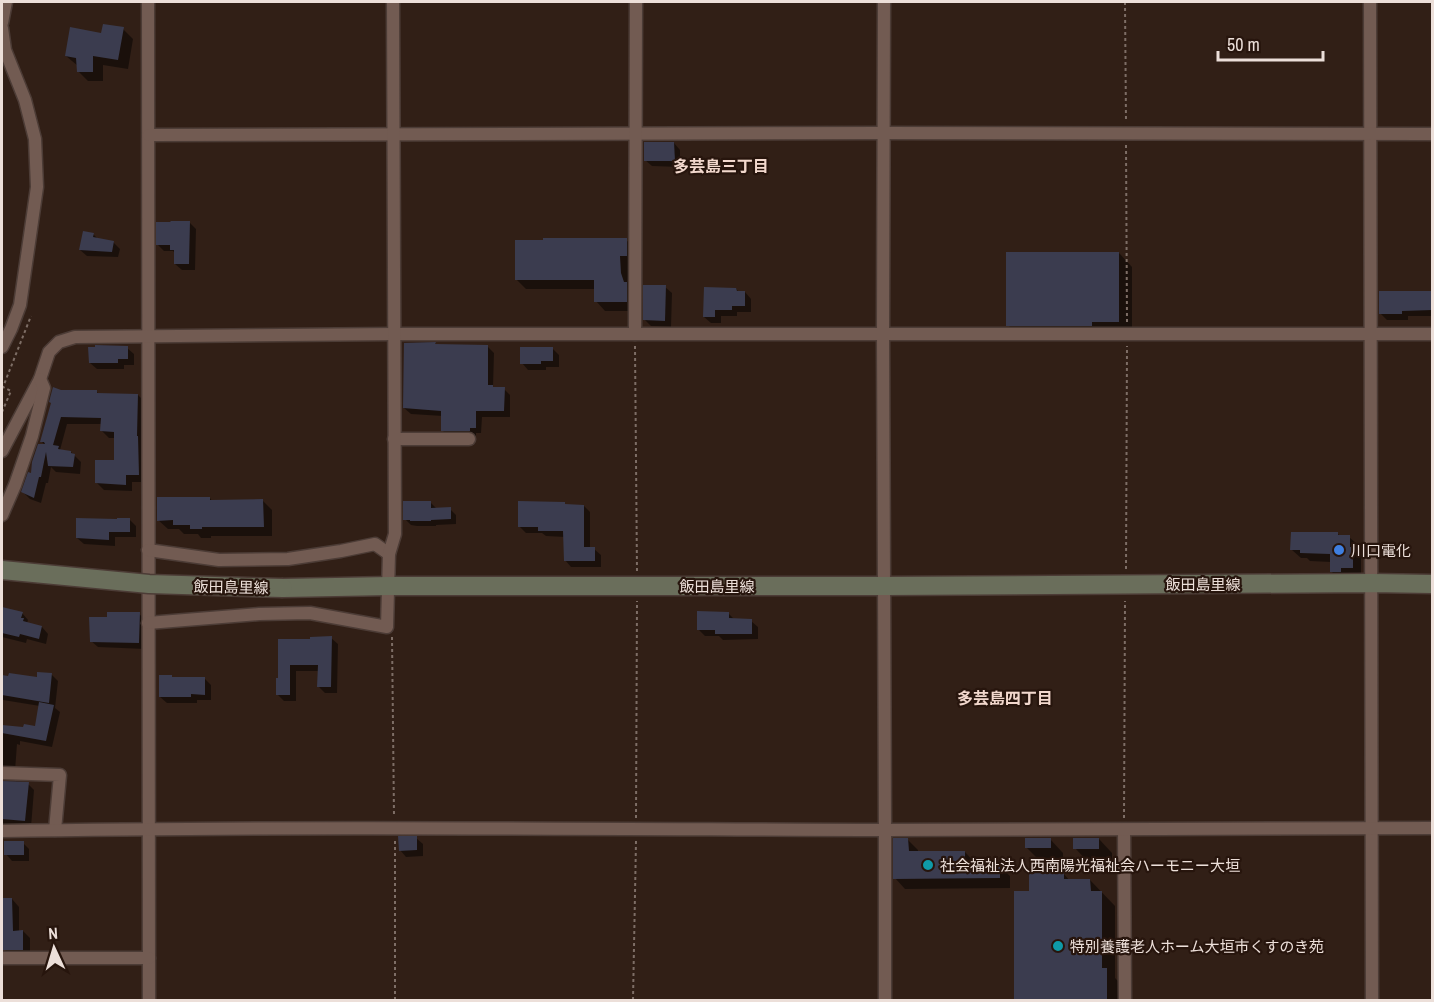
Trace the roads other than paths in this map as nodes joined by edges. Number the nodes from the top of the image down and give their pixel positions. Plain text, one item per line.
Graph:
1 (6, 2) edge
2 (148, 2) edge
3 (393, 2) edge
4 (636, 2) edge
5 (884, 2) edge
6 (1370, 2) edge
7 (2, 23) edge
8 (2, 28) edge
9 (884, 133) junction
10 (393, 134) junction
11 (636, 134) junction
12 (1370, 134) junction
13 (1432, 134) edge
14 (149, 135) junction
15 (393, 334) junction
16 (635, 334) junction
17 (883, 334) junction
18 (1371, 334) junction
19 (1432, 334) edge
20 (148, 336) junction
21 (2, 347) edge
22 (40, 379) junction
23 (394, 439) junction
24 (469, 439) dead end
25 (2, 452) edge
26 (2, 515) edge
27 (148, 550) junction
28 (389, 554) junction
29 (2, 570) edge
30 (1372, 583) junction
31 (1432, 584) edge
32 (389, 586) junction
33 (885, 586) junction
34 (148, 623) junction
35 (2, 773) edge
36 (148, 828) junction
37 (1371, 828) junction
38 (1432, 828) edge
39 (55, 830) junction
40 (885, 830) junction
41 (1124, 830) junction
42 (2, 831) edge
43 (2, 958) edge
44 (149, 958) junction
45 (149, 1000) edge
46 (885, 1000) edge
47 (1125, 1000) edge
48 (1371, 1000) edge

1 - 7 street
2 - 14 street
3 - 10 street
4 - 11 street
5 - 9 street
6 - 12 street
8 - 21 street
9 - 11 street
9 - 12 street
9 - 17 street
10 - 11 street
10 - 14 street
10 - 15 street
11 - 16 street
12 - 13 street
12 - 18 street
14 - 20 street
15 - 16 street
15 - 20 street
15 - 23 street
16 - 17 street
17 - 18 street
17 - 33 street
18 - 19 street
18 - 30 street
20 - 22 street
20 - 27 street
22 - 25 street
22 - 26 street
23 - 24 street
23 - 28 street
27 - 28 street
27 - 34 street
28 - 32 street
29 - 32 main road, 飯田島里線, bridge
30 - 31 main road, 飯田島里線
30 - 33 main road, 飯田島里線
30 - 37 street
32 - 33 main road, 飯田島里線
32 - 34 street
33 - 40 street
34 - 36 street
35 - 39 street
36 - 39 street
36 - 40 street
36 - 44 street
37 - 38 street
37 - 41 street
37 - 48 street
39 - 42 street
40 - 41 street
40 - 46 street
41 - 47 street
43 - 44 street
44 - 45 street

